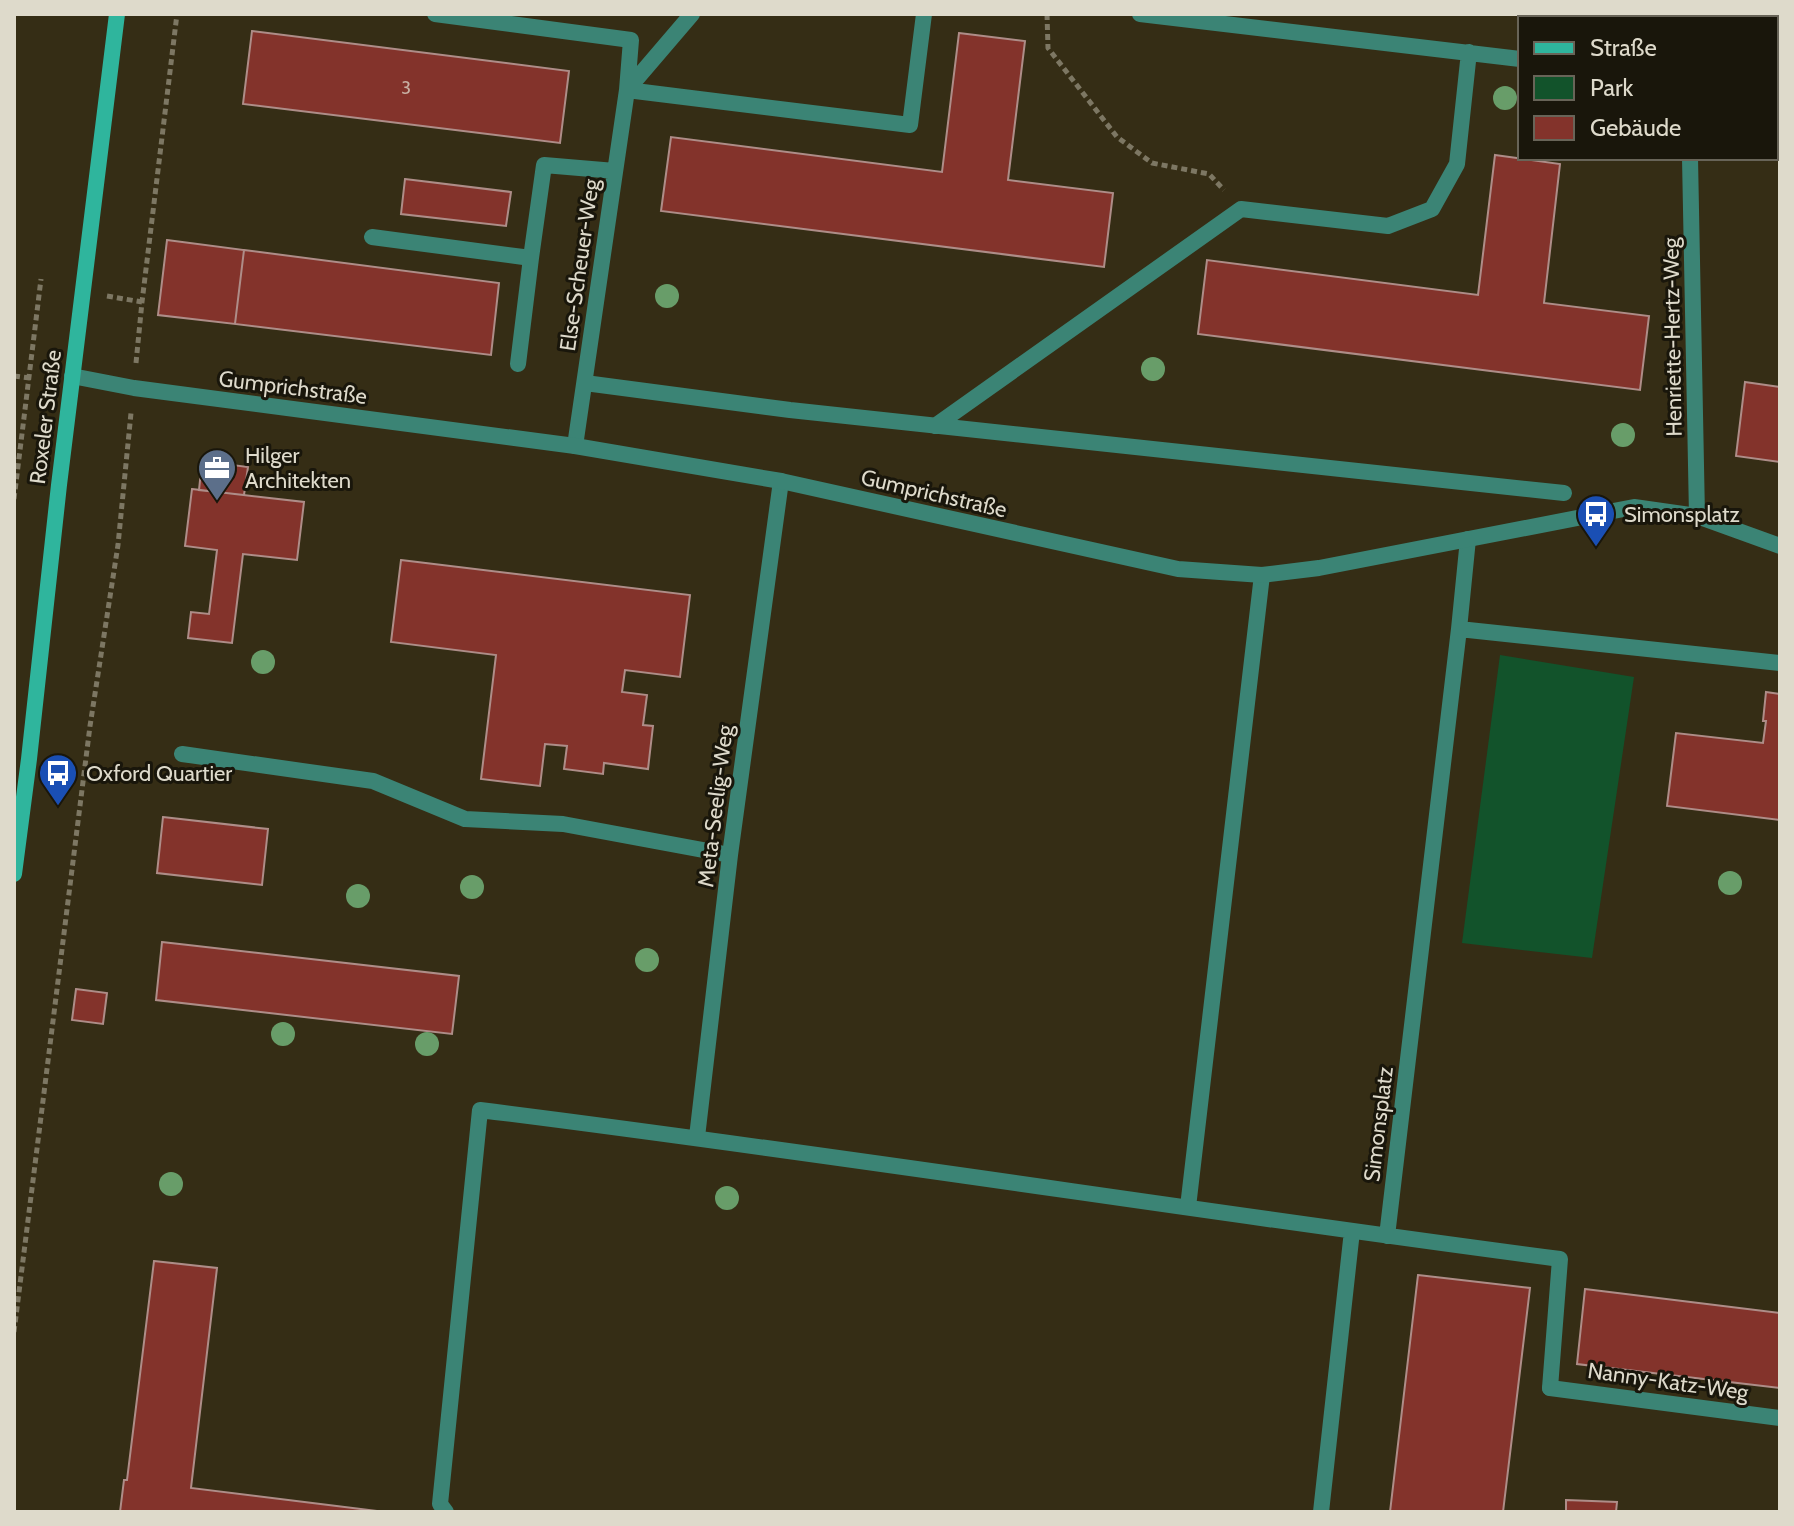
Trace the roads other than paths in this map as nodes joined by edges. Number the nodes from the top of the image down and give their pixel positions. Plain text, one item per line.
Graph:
1 (117, 14) edge
2 (435, 14) edge
3 (692, 14) edge
4 (924, 14) edge
5 (1140, 14) edge
6 (1469, 52) junction
7 (1518, 59) edge
8 (627, 90) junction
9 (1690, 160) edge
10 (615, 171) junction
11 (372, 237) dead end
12 (531, 258) junction
13 (518, 364) dead end
14 (72, 376) junction
15 (585, 383) junction
16 (935, 426) junction
17 (575, 446) junction
18 (781, 481) junction
19 (1564, 493) dead end
20 (1697, 516) junction
21 (1468, 539) junction
22 (1780, 546) edge
23 (1262, 575) junction
24 (1459, 629) junction
25 (1780, 663) edge
26 (182, 754) dead end
27 (730, 855) junction
28 (14, 874) edge
29 (697, 1137) junction
30 (1188, 1207) junction
31 (1352, 1231) junction
32 (1387, 1236) junction
33 (1780, 1418) edge
34 (446, 1512) edge
35 (1321, 1512) edge

1 - 14 main road, Roxeler Straße
2 - 8 street, Else-Scheuer-Weg
3 - 8 street
4 - 8 street
5 - 6 street
6 - 7 street
6 - 16 street
8 - 10 street, Else-Scheuer-Weg
9 - 20 street, Henriette-Hertz-Weg
10 - 12 street
10 - 15 street, Else-Scheuer-Weg
11 - 12 street
12 - 13 street
14 - 17 street, Gumprichstraße
14 - 28 main road, Roxeler Straße
15 - 16 street
15 - 17 street, Else-Scheuer-Weg
16 - 19 street
17 - 18 street, Gumprichstraße
18 - 23 street, Gumprichstraße
18 - 27 street, Meta-Seelig-Weg
20 - 21 street, Gumprichstraße
20 - 22 street, Gumprichstraße
21 - 23 street, Gumprichstraße
21 - 24 street, Simonsplatz
23 - 30 street
24 - 25 street
24 - 32 street, Simonsplatz
26 - 27 street
27 - 29 street, Meta-Seelig-Weg
29 - 30 street
29 - 34 street
30 - 31 street
31 - 32 street
31 - 35 street
32 - 33 street, Nanny-Katz-Weg

